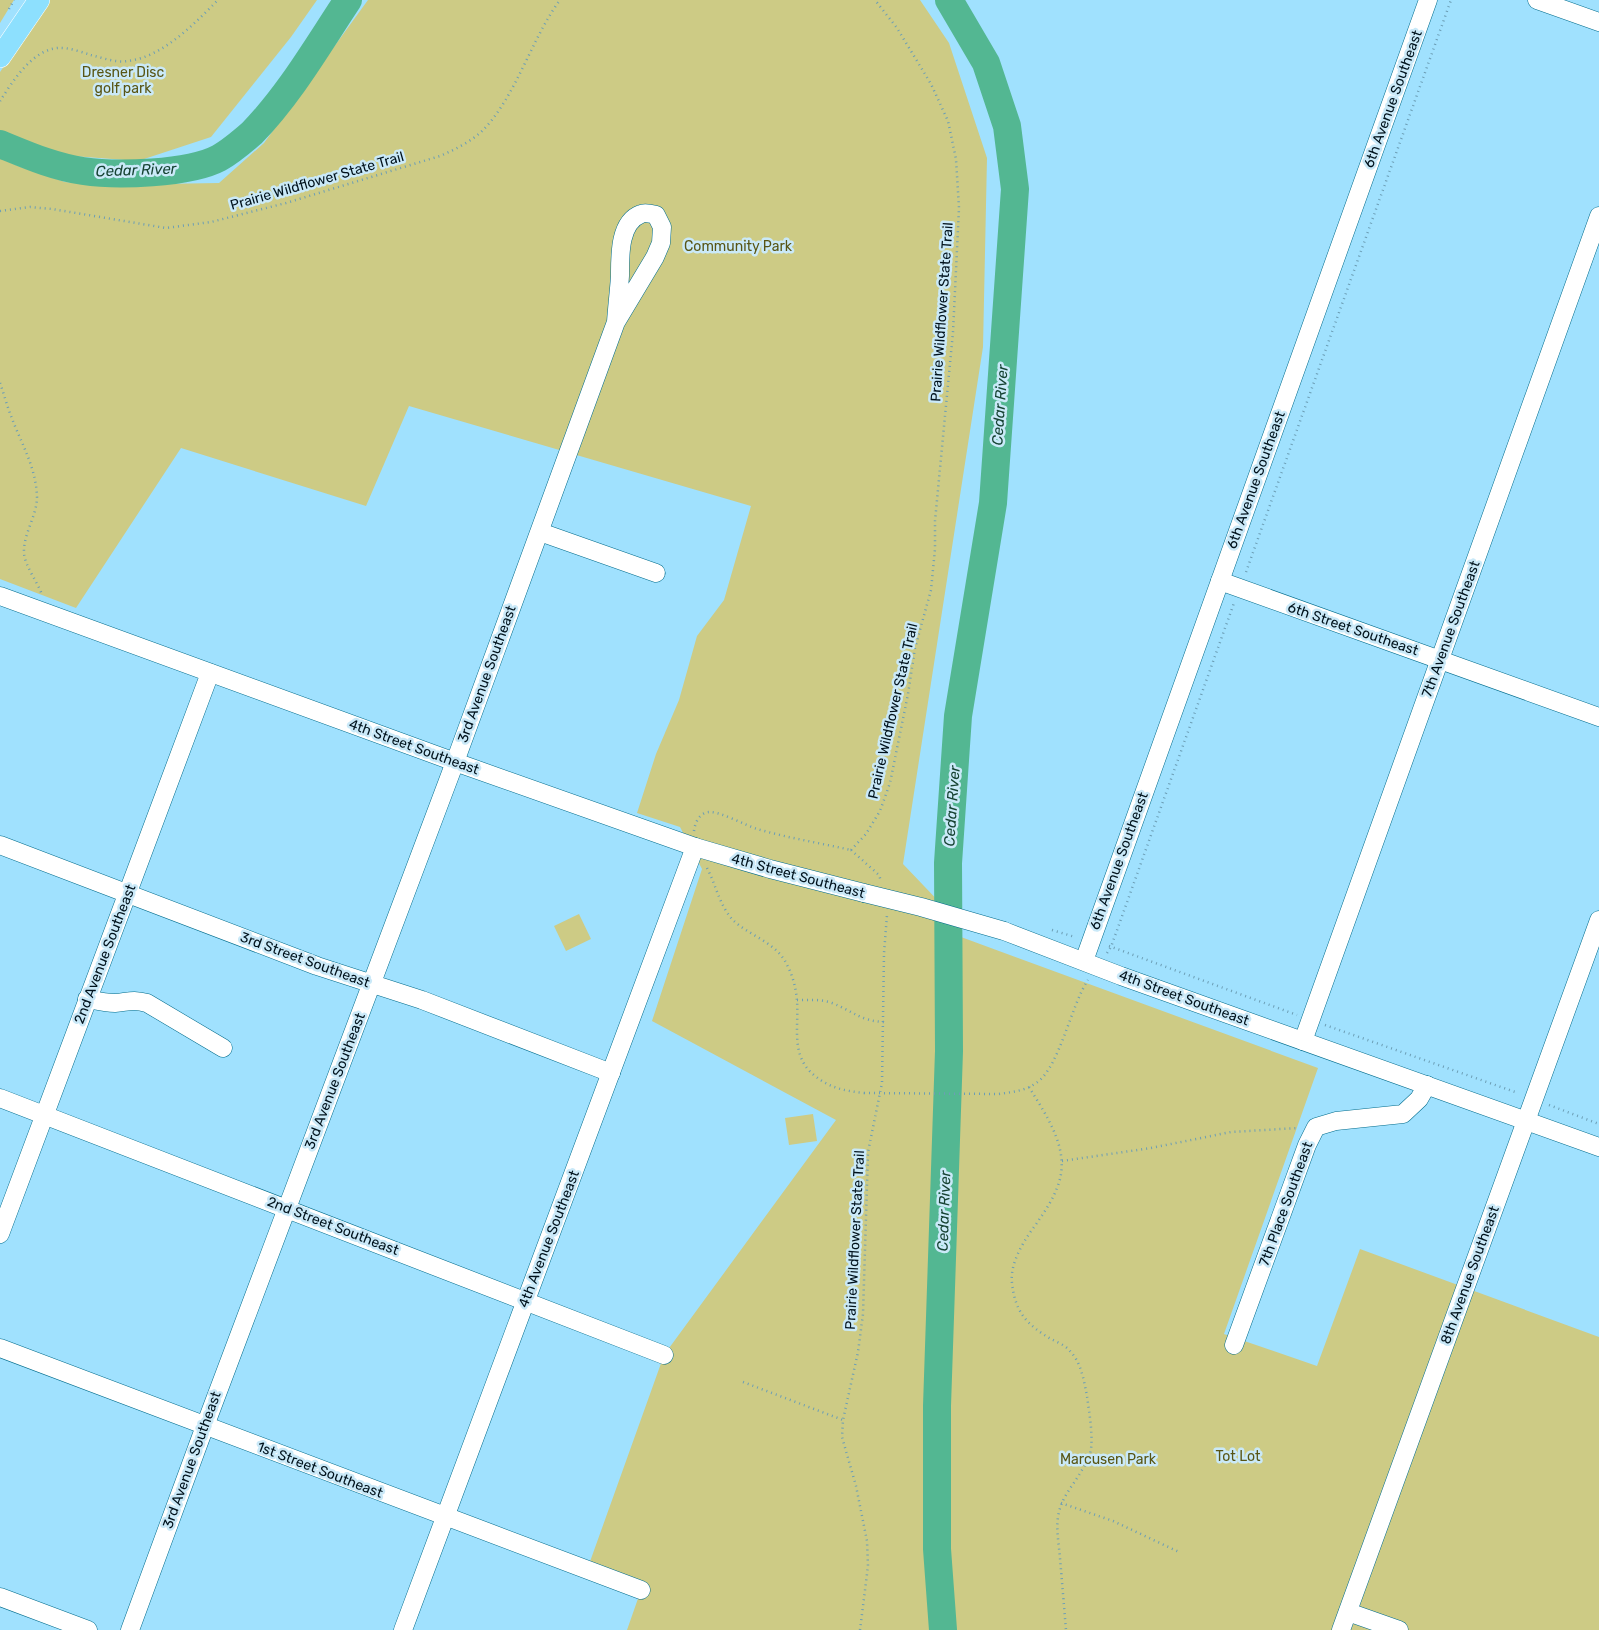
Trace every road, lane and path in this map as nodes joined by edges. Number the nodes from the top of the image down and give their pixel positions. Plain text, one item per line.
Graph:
1 (39, 0) edge
2 (218, 0) edge
3 (560, 0) edge
4 (875, 0) edge
5 (1428, 0) edge
6 (1452, 0) edge
7 (1537, 0) edge
8 (1599, 22) edge
9 (0, 57) edge
10 (0, 100) edge
11 (0, 211) edge
12 (1599, 216) edge
13 (616, 322) junction
14 (0, 384) edge
15 (540, 532) junction
16 (656, 573) dead end
17 (1220, 581) junction
18 (1240, 589) junction
19 (0, 596) edge
20 (49, 614) junction
21 (1440, 659) junction
22 (210, 673) junction
23 (1599, 716) edge
24 (455, 762) junction
25 (0, 845) edge
26 (695, 847) junction
27 (851, 850) junction
28 (882, 882) dead end
29 (127, 893) junction
30 (886, 906) dead end
31 (1599, 920) edge
32 (1044, 928) dead end
33 (1091, 941) junction
34 (1111, 947) junction
35 (1091, 963) junction
36 (372, 984) junction
37 (87, 999) junction
38 (797, 1000) junction
39 (1311, 1020) junction
40 (884, 1022) junction
41 (1303, 1041) junction
42 (223, 1048) dead end
43 (611, 1073) junction
44 (1427, 1085) junction
45 (1029, 1087) junction
46 (0, 1098) edge
47 (1534, 1099) junction
48 (44, 1115) junction
49 (1526, 1121) junction
50 (1599, 1124) edge
51 (1316, 1127) junction
52 (1599, 1147) edge
53 (1062, 1160) junction
54 (288, 1208) junction
55 (0, 1234) edge
56 (526, 1300) junction
57 (1234, 1345) dead end
58 (0, 1348) edge
59 (664, 1354) dead end
60 (743, 1382) dead end
61 (842, 1420) junction
62 (204, 1426) junction
63 (1061, 1503) junction
64 (445, 1517) junction
65 (1179, 1552) dead end
66 (641, 1590) dead end
67 (0, 1597) edge
68 (1348, 1612) junction
69 (88, 1630) edge
70 (130, 1630) edge
71 (402, 1630) edge
72 (860, 1630) edge
73 (1066, 1630) edge
74 (1342, 1630) edge
75 (1399, 1630) edge

1 - 9 main road
2 - 10 path
3 - 11 path, Prairie Wildflower State Trail
4 - 27 path, Prairie Wildflower State Trail
5 - 17 street, 6th Avenue Southeast
6 - 18 path
7 - 8 street
12 - 21 street, 7th Avenue Southeast
13 - 13 street
13 - 15 street, 3rd Avenue Southeast
14 - 20 path
15 - 16 street
15 - 24 street, 3rd Avenue Southeast
17 - 18 street, 6th Street Southeast
17 - 33 street, 6th Avenue Southeast
18 - 21 street, 6th Street Southeast
18 - 34 path
19 - 20 street, 4th Street Southeast
20 - 22 street, 4th Street Southeast
21 - 23 street, 6th Street Southeast
21 - 39 street, 7th Avenue Southeast
22 - 24 street, 4th Street Southeast
22 - 29 street, 2nd Avenue Southeast
24 - 26 street, 4th Street Southeast
24 - 36 street, 3rd Avenue Southeast
25 - 29 street, 3rd Street Southeast
26 - 27 path
26 - 35 street, 4th Street Southeast, bridge
26 - 38 path
26 - 43 street, 4th Avenue Southeast
27 - 28 path
29 - 36 street, 3rd Street Southeast
29 - 37 street, 2nd Avenue Southeast
30 - 40 path, Prairie Wildflower State Trail
31 - 47 street, 8th Avenue Southeast
32 - 33 path
33 - 34 path
33 - 35 street, 6th Avenue Southeast
34 - 35 path
34 - 39 path
35 - 41 street, 4th Street Southeast
35 - 45 path
36 - 43 street, 3rd Street Southeast
36 - 54 street, 3rd Avenue Southeast
37 - 42 street
37 - 48 street, 2nd Avenue Southeast
38 - 40 path
38 - 45 path, bridge
39 - 41 street, 7th Avenue Southeast
39 - 47 path
40 - 61 path, Prairie Wildflower State Trail
41 - 44 street, 4th Street Southeast
43 - 56 street, 4th Avenue Southeast
44 - 49 street, 4th Street Southeast
44 - 51 street, 7th Place Southeast
45 - 53 path
46 - 48 street, 2nd Street Southeast
47 - 49 street, 8th Avenue Southeast
47 - 50 path
48 - 54 street, 2nd Street Southeast
48 - 55 street, 2nd Avenue Southeast
49 - 52 street, 4th Street Southeast
49 - 68 street, 8th Avenue Southeast
51 - 53 path
51 - 57 street, 7th Place Southeast
53 - 63 path
54 - 56 street, 2nd Street Southeast
54 - 62 street, 3rd Avenue Southeast
56 - 59 street, 2nd Street Southeast
56 - 64 street, 4th Avenue Southeast
58 - 62 street, 1st Street Southeast
60 - 61 path
61 - 72 path, Prairie Wildflower State Trail
62 - 64 street, 1st Street Southeast
62 - 70 street, 3rd Avenue Southeast
63 - 65 path
63 - 73 path
64 - 66 street, 1st Street Southeast
64 - 71 street, 4th Avenue Southeast
67 - 69 street
68 - 74 street, 8th Avenue Southeast
68 - 75 street

